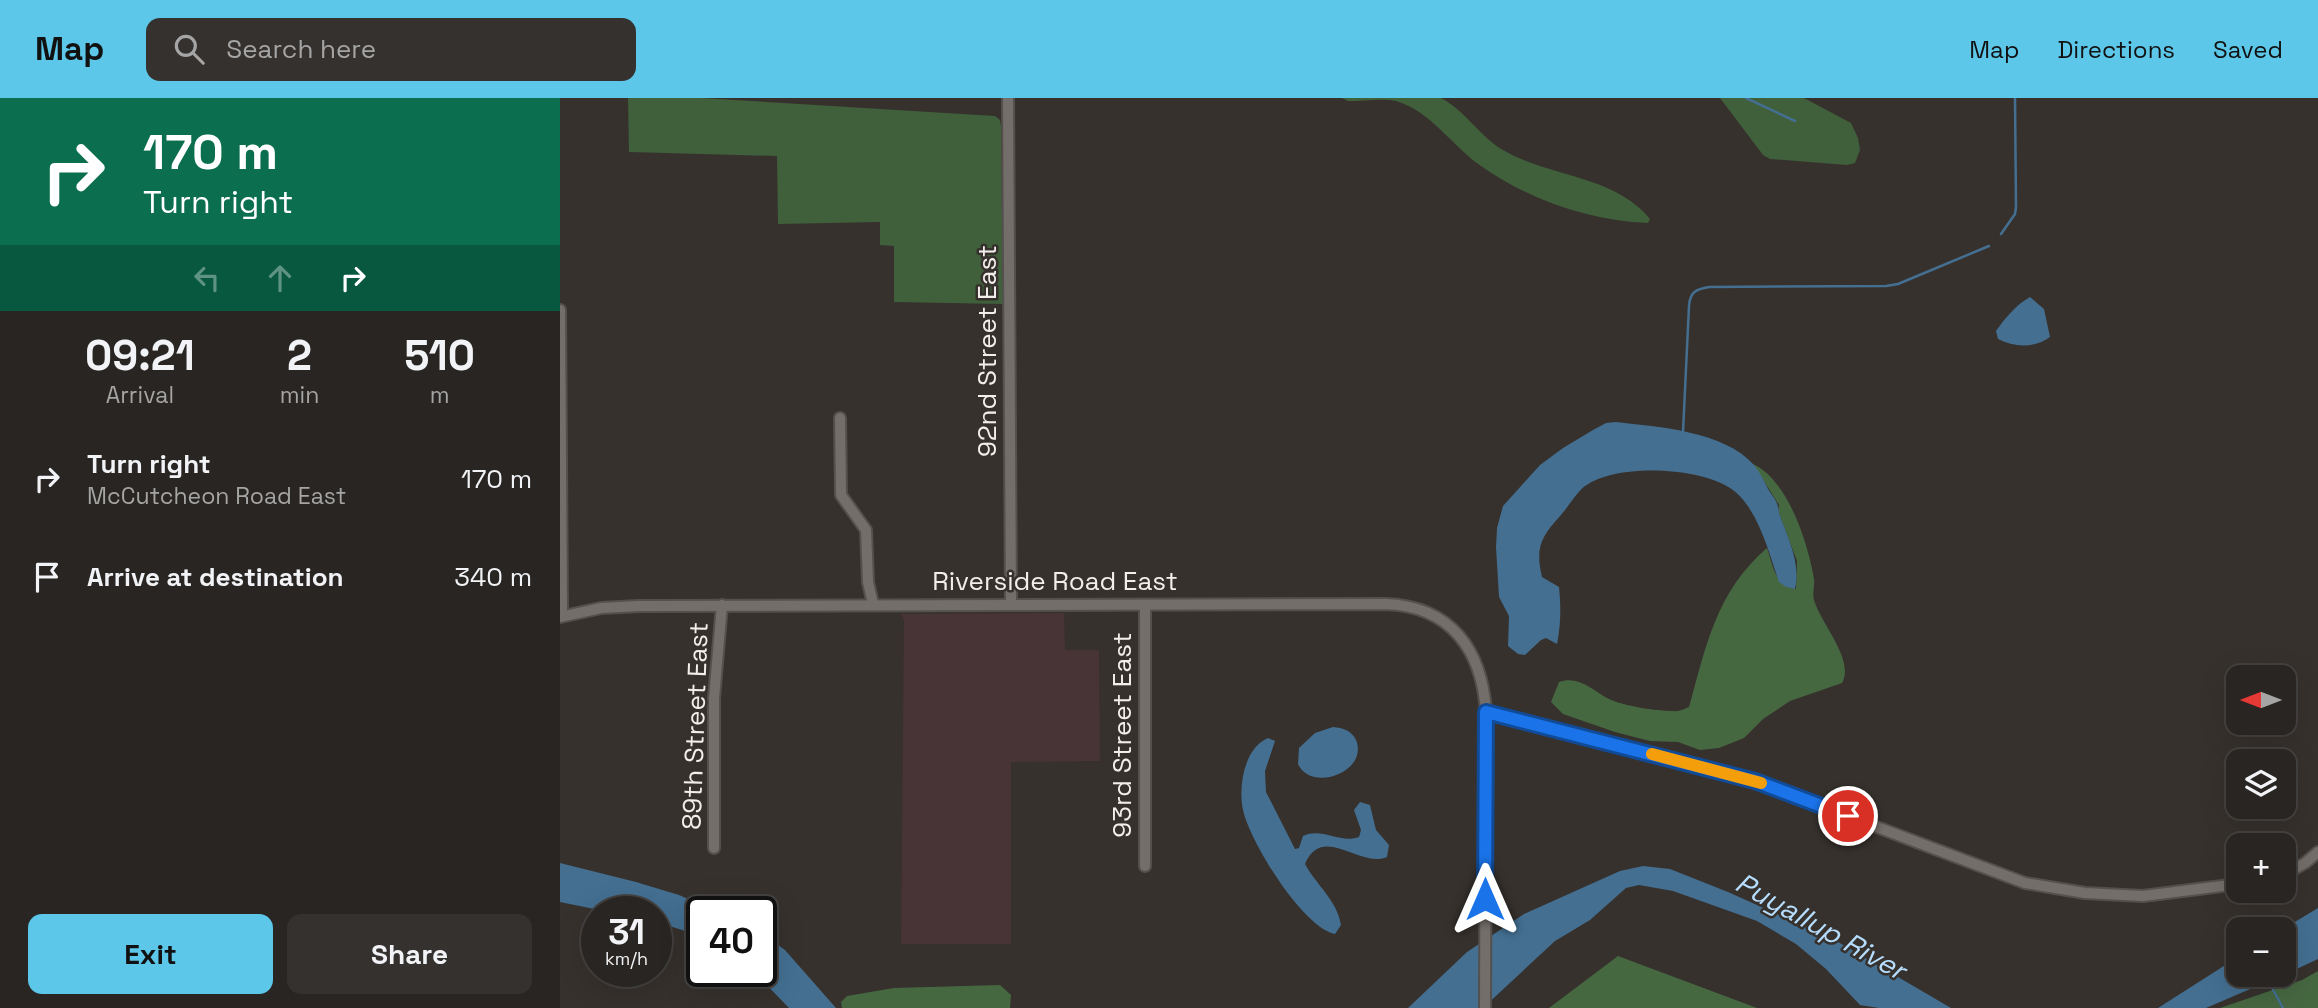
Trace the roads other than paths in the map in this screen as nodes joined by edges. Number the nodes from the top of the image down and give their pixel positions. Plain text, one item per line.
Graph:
1 (1008, 98) edge
2 (560, 310) edge
3 (840, 418) dead end
4 (1011, 603) junction
5 (873, 604) junction
6 (1145, 604) junction
7 (722, 605) junction
8 (563, 612) edge
9 (1486, 712) junction
10 (714, 848) dead end
11 (2318, 852) edge
12 (1145, 866) dead end
13 (2296, 868) edge
14 (2226, 886) edge
15 (1485, 1008) edge

1 - 4 street, 92nd Street East
2 - 8 street
3 - 5 street
4 - 5 street, Riverside Road East
4 - 6 street, Riverside Road East
5 - 7 street, Riverside Road East
6 - 9 street, Riverside Road East
6 - 12 street, 93rd Street East
7 - 8 street, Riverside Road East
7 - 10 street, 89th Street East
9 - 14 street
9 - 15 street, Riverside Road East
11 - 13 street

